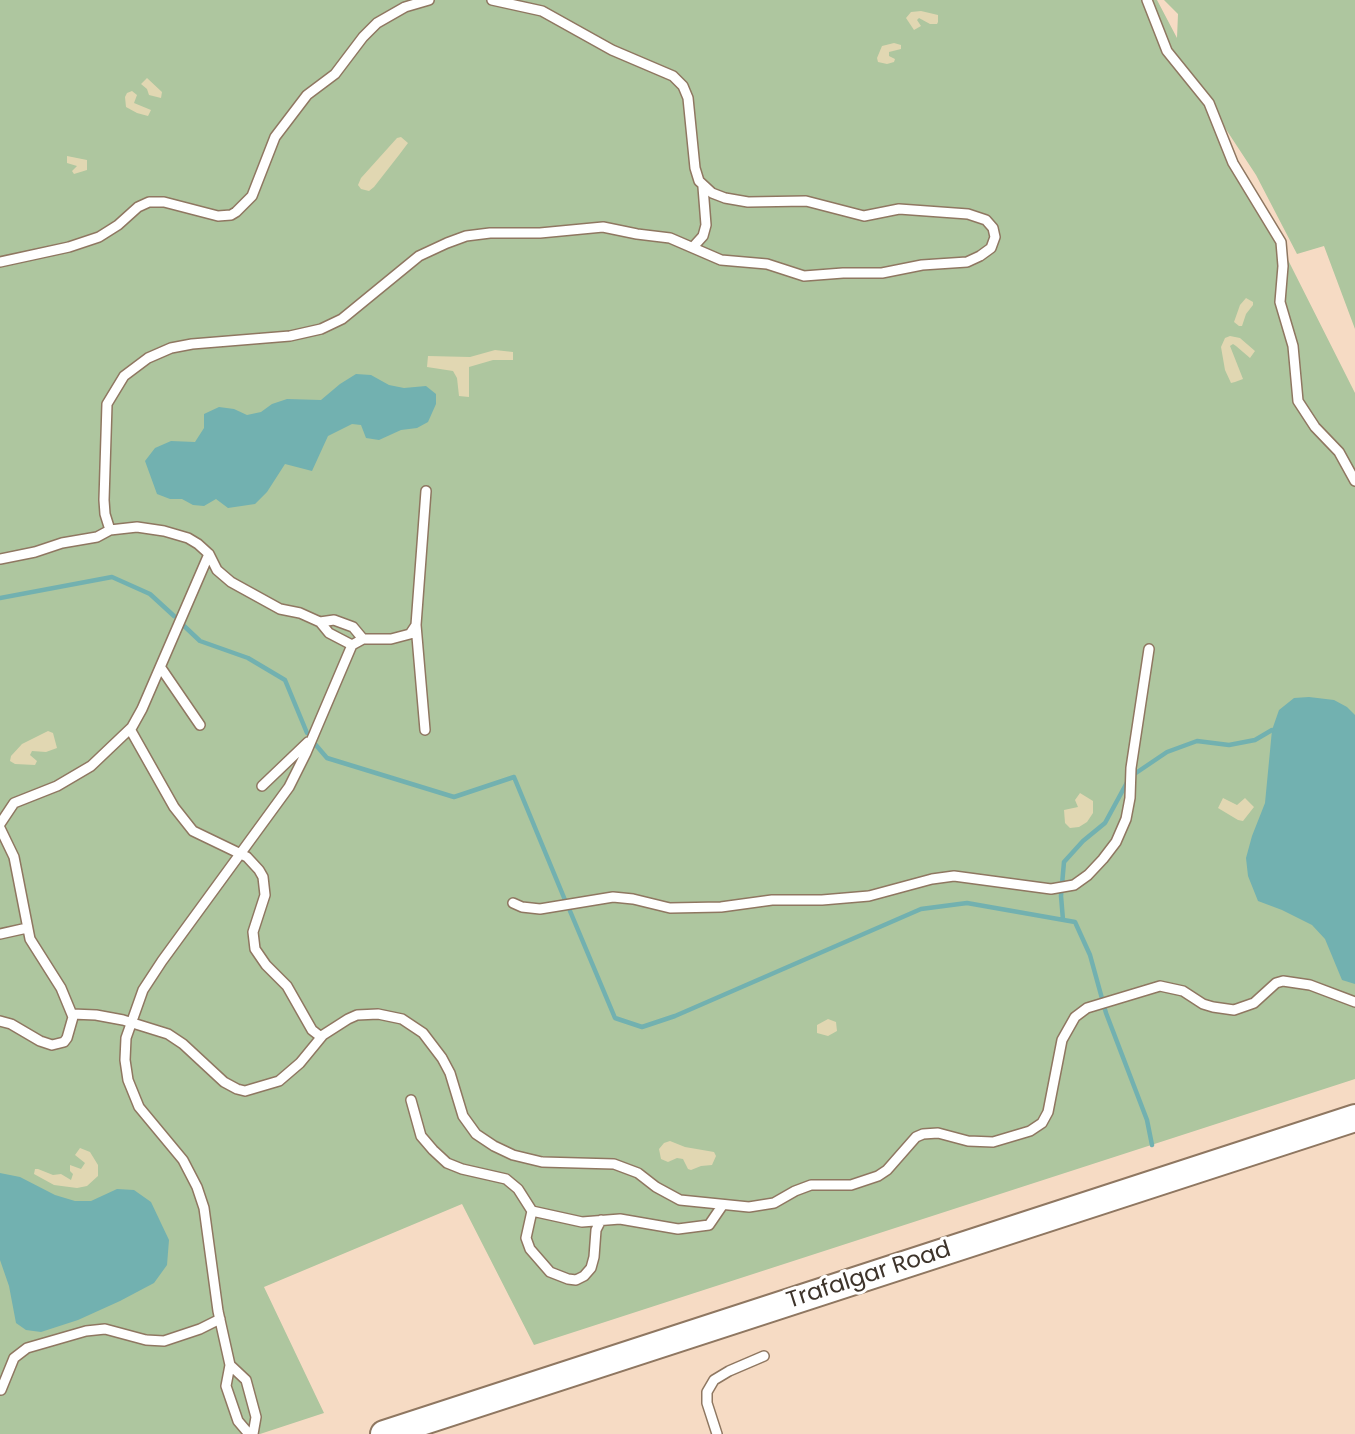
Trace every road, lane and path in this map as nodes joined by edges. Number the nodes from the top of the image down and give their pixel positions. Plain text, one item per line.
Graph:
1 (429, 0) edge
2 (492, 0) edge
3 (1147, 0) edge
4 (703, 186) junction
5 (693, 247) junction
6 (0, 262) edge
7 (1355, 481) edge
8 (426, 491) dead end
9 (110, 530) junction
10 (209, 554) junction
11 (0, 559) edge
12 (320, 622) junction
13 (416, 625) junction
14 (363, 639) junction
15 (352, 645) junction
16 (1149, 649) dead end
17 (161, 668) junction
18 (200, 725) dead end
19 (130, 729) junction
20 (425, 730) dead end
21 (312, 739) junction
22 (262, 786) dead end
23 (0, 826) edge
24 (241, 853) junction
25 (513, 903) dead end
26 (27, 928) junction
27 (0, 934) edge
28 (1355, 1002) edge
29 (72, 1014) junction
30 (0, 1021) edge
31 (131, 1022) junction
32 (321, 1037) junction
33 (411, 1100) dead end
34 (1355, 1118) edge
35 (722, 1206) junction
36 (532, 1211) junction
37 (601, 1220) junction
38 (220, 1319) junction
39 (764, 1356) dead end
40 (230, 1364) junction
41 (1, 1390) edge
42 (251, 1434) edge
43 (384, 1434) edge
44 (717, 1434) edge

1 - 6 lane
2 - 4 lane
3 - 7 lane
4 - 5 lane
4 - 5 lane
5 - 9 lane
8 - 13 lane
9 - 10 lane
9 - 11 lane
10 - 12 lane
10 - 17 lane
12 - 14 lane
12 - 15 lane
13 - 14 lane
13 - 20 lane
14 - 15 lane
15 - 21 lane
16 - 25 lane
17 - 18 lane
17 - 19 lane
19 - 23 lane
19 - 24 lane
21 - 22 lane
21 - 24 lane
23 - 26 lane
24 - 31 lane
24 - 32 lane
26 - 27 lane
26 - 29 lane
28 - 35 lane
29 - 30 lane
29 - 31 lane
31 - 32 lane
31 - 38 lane
32 - 35 lane
33 - 36 lane
34 - 43 main road, Trafalgar Road
35 - 37 lane
36 - 37 lane
36 - 37 lane
38 - 40 lane
38 - 41 lane
39 - 44 lane
40 - 42 lane
40 - 42 lane

